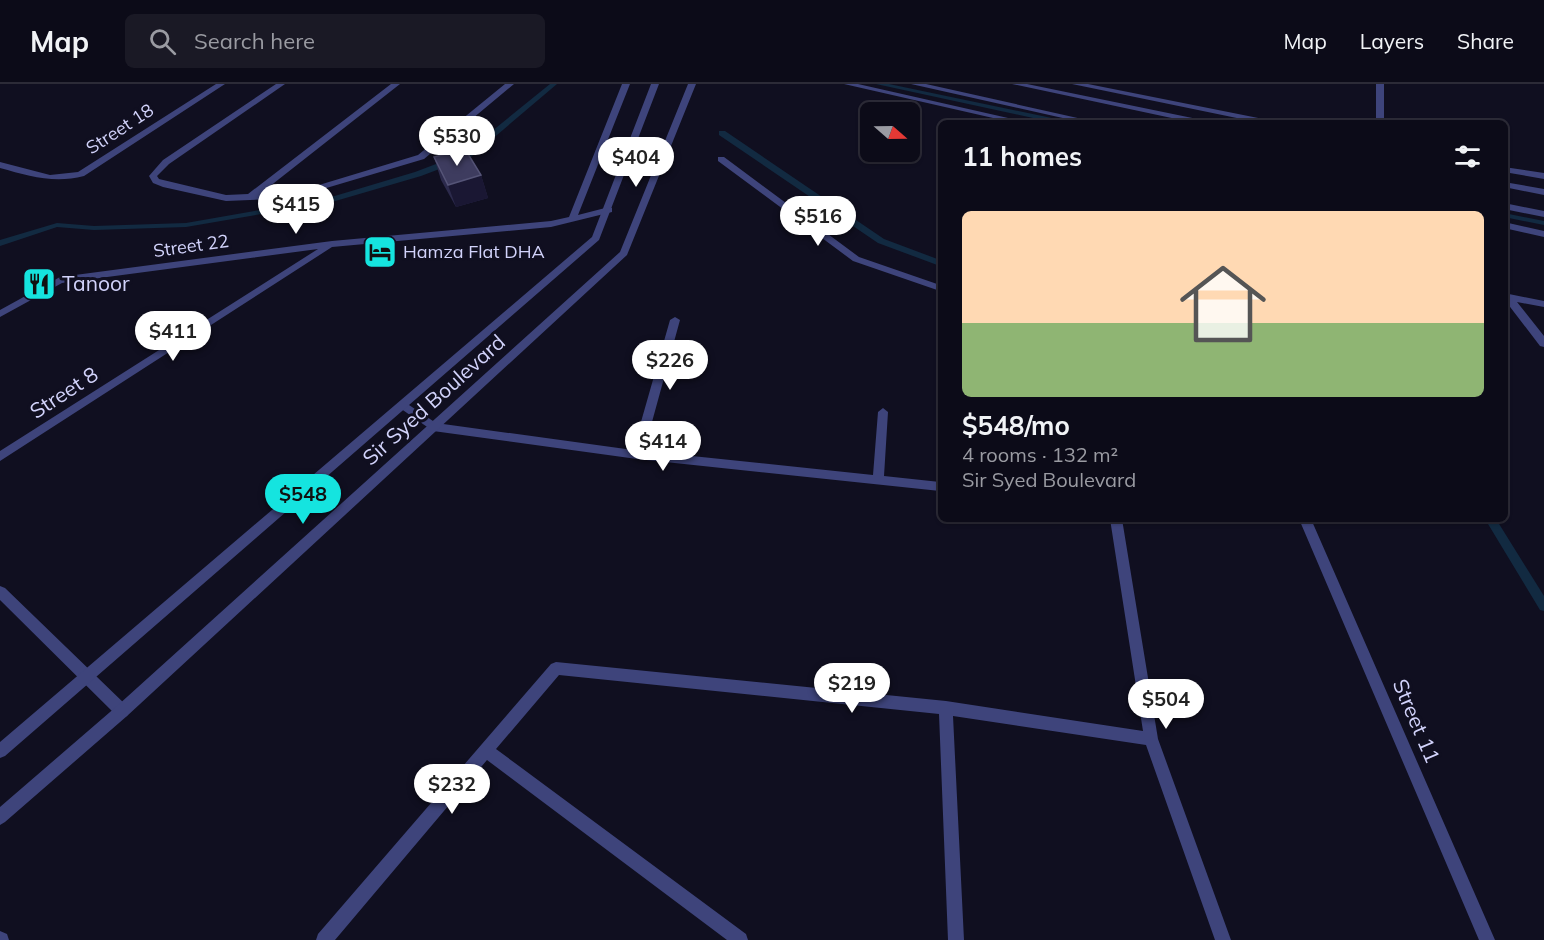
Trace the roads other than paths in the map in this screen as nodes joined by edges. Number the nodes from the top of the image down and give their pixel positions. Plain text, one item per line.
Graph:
1 (220, 84) edge
2 (281, 84) edge
3 (396, 84) edge
4 (510, 84) edge
5 (626, 84) edge
6 (655, 84) edge
7 (692, 84) edge
8 (848, 84) edge
9 (915, 84) edge
10 (1016, 84) edge
11 (1076, 84) edge
12 (1380, 84) edge
13 (1005, 120) edge
14 (1082, 120) edge
15 (1192, 120) edge
16 (1258, 120) edge
17 (1380, 120) edge
18 (721, 159) dead end
19 (0, 165) edge
20 (1508, 170) edge
21 (1544, 176) edge
22 (1508, 185) edge
23 (1544, 192) edge
24 (249, 197) junction
25 (1508, 207) edge
26 (609, 210) junction
27 (1544, 214) edge
28 (573, 217) junction
29 (1508, 226) edge
30 (1544, 234) edge
31 (332, 244) junction
32 (938, 287) edge
33 (1508, 296) edge
34 (1508, 298) edge
35 (1544, 304) edge
36 (0, 314) edge
37 (675, 320) dead end
38 (1544, 343) edge
39 (402, 406) junction
40 (883, 412) dead end
41 (433, 427) junction
42 (637, 455) junction
43 (0, 458) edge
44 (878, 480) junction
45 (938, 487) edge
46 (1116, 522) edge
47 (1306, 522) edge
48 (0, 591) edge
49 (88, 677) junction
50 (946, 708) junction
51 (122, 711) junction
52 (1151, 740) junction
53 (486, 750) junction
54 (0, 751) edge
55 (0, 816) edge
56 (324, 940) edge
57 (740, 940) edge
58 (956, 940) edge
59 (1223, 940) edge
60 (1487, 940) edge

1 - 19 street, Street 18
2 - 24 street
3 - 24 street
4 - 24 street
5 - 28 street
6 - 26 street, Sir Syed Boulevard
7 - 41 street, Sir Syed Boulevard
8 - 13 street
9 - 14 street
10 - 15 street
11 - 16 street
12 - 17 street
18 - 32 street
20 - 21 street
22 - 23 street
25 - 27 street
26 - 28 street, Street 22
26 - 39 street, Sir Syed Boulevard
28 - 31 street, Street 22
29 - 30 street
31 - 36 street, Street 22
31 - 43 street, Street 8
33 - 35 street
34 - 38 street
37 - 42 street
39 - 41 street
39 - 49 street, Sir Syed Boulevard
40 - 44 street
41 - 42 street
41 - 51 street, Sir Syed Boulevard
42 - 44 street
44 - 45 street
46 - 52 street
47 - 60 street, Street 11
48 - 49 street
49 - 51 street
49 - 54 street, Sir Syed Boulevard
50 - 52 street
50 - 53 street
50 - 58 street
51 - 55 street, Sir Syed Boulevard
52 - 59 street
53 - 56 street
53 - 57 street

